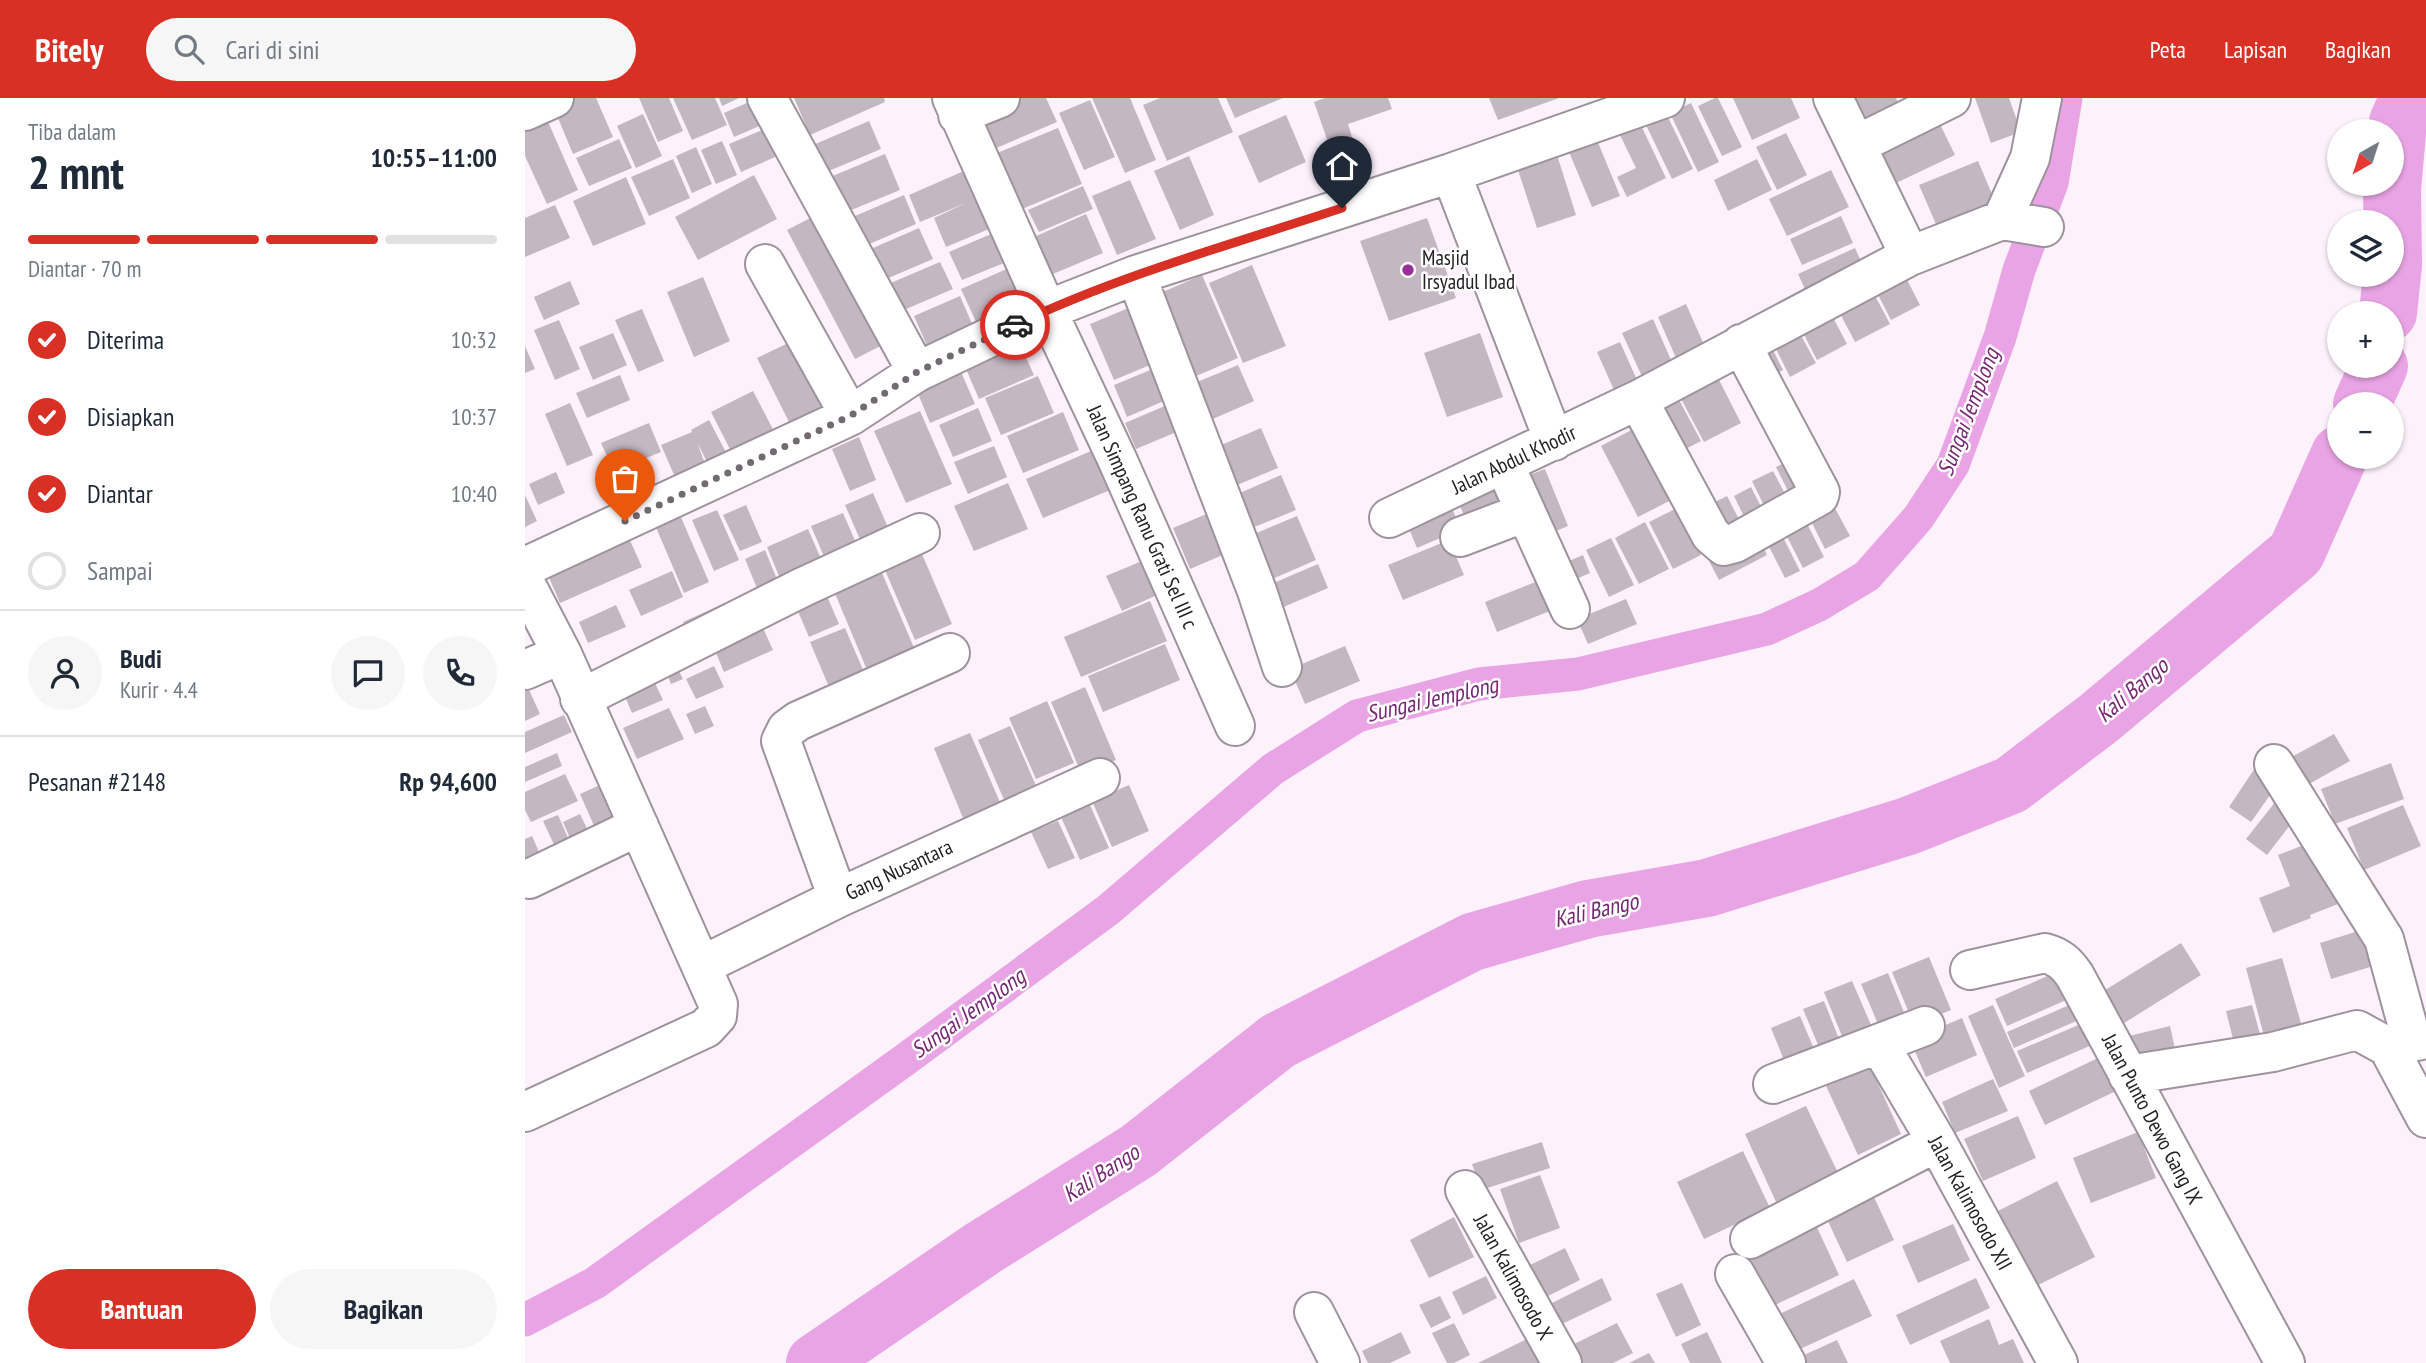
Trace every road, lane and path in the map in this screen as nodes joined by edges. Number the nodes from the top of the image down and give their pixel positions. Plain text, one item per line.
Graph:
1 (554, 98) edge
2 (767, 98) edge
3 (1000, 98) edge
4 (1665, 98) edge
5 (1833, 98) edge
6 (1951, 98) edge
7 (2042, 98) edge
8 (955, 106) edge
9 (525, 111) edge
10 (1582, 112) edge
11 (1856, 145) junction
12 (1451, 173) junction
13 (1910, 256) junction
14 (765, 264) dead end
15 (1136, 275) junction
16 (1047, 310) junction
17 (1741, 344) junction
18 (917, 372) junction
19 (1638, 400) junction
20 (850, 416) junction
21 (1554, 442) junction
22 (1504, 464) junction
23 (1526, 512) junction
24 (1389, 518) dead end
25 (920, 533) dead end
26 (1460, 537) dead end
27 (525, 567) edge
28 (525, 583) edge
29 (1570, 609) dead end
30 (950, 653) dead end
31 (562, 654) junction
32 (1282, 667) dead end
33 (525, 670) edge
34 (580, 699) junction
35 (1235, 726) dead end
36 (2274, 764) dead end
37 (1100, 778) dead end
38 (639, 826) junction
39 (529, 879) dead end
40 (838, 898) junction
41 (701, 966) junction
42 (1971, 970) dead end
43 (1925, 1026) dead end
44 (2409, 1043) edge
45 (1879, 1044) junction
46 (2128, 1075) junction
47 (1773, 1084) dead end
48 (525, 1112) edge
49 (2426, 1118) edge
50 (1937, 1142) junction
51 (1465, 1190) dead end
52 (1750, 1239) dead end
53 (1735, 1274) dead end
54 (1314, 1312) dead end
55 (1340, 1363) edge
56 (1562, 1363) edge
57 (1786, 1363) edge
58 (2058, 1363) edge
59 (2285, 1363) edge

1 - 9 street
2 - 18 street
3 - 8 street
4 - 10 street
5 - 11 street
6 - 11 street
7 - 13 street, Jalan Abdul Khodir
8 - 16 street, Jalan Simpang Ranu Grati Sel III c
10 - 12 street
11 - 13 street
12 - 15 street
12 - 21 street
13 - 17 street, Jalan Abdul Khodir
14 - 20 street
15 - 16 street
15 - 32 street
16 - 18 street
16 - 35 street, Jalan Simpang Ranu Grati Sel III c
17 - 19 street, Jalan Abdul Khodir
17 - 19 street
18 - 20 street
19 - 21 street, Jalan Abdul Khodir
20 - 27 street
21 - 22 street, Jalan Abdul Khodir
22 - 23 street
22 - 24 street, Jalan Abdul Khodir
23 - 26 street
23 - 29 street
25 - 34 street
28 - 31 street
30 - 40 street
31 - 33 street
31 - 34 street
34 - 38 street
36 - 44 street
37 - 40 street, Gang Nusantara
38 - 39 street
38 - 41 street
40 - 41 street, Gang Nusantara
41 - 48 street
42 - 46 street, Jalan Punto Dewo Gang IX
43 - 45 street
44 - 46 street
44 - 49 street
45 - 47 street
45 - 50 street, Jalan Kalimosodo XII
46 - 59 street, Jalan Punto Dewo Gang IX
50 - 52 street
50 - 58 street, Jalan Kalimosodo XII
51 - 56 street, Jalan Kalimosodo X
53 - 57 street
54 - 55 street

